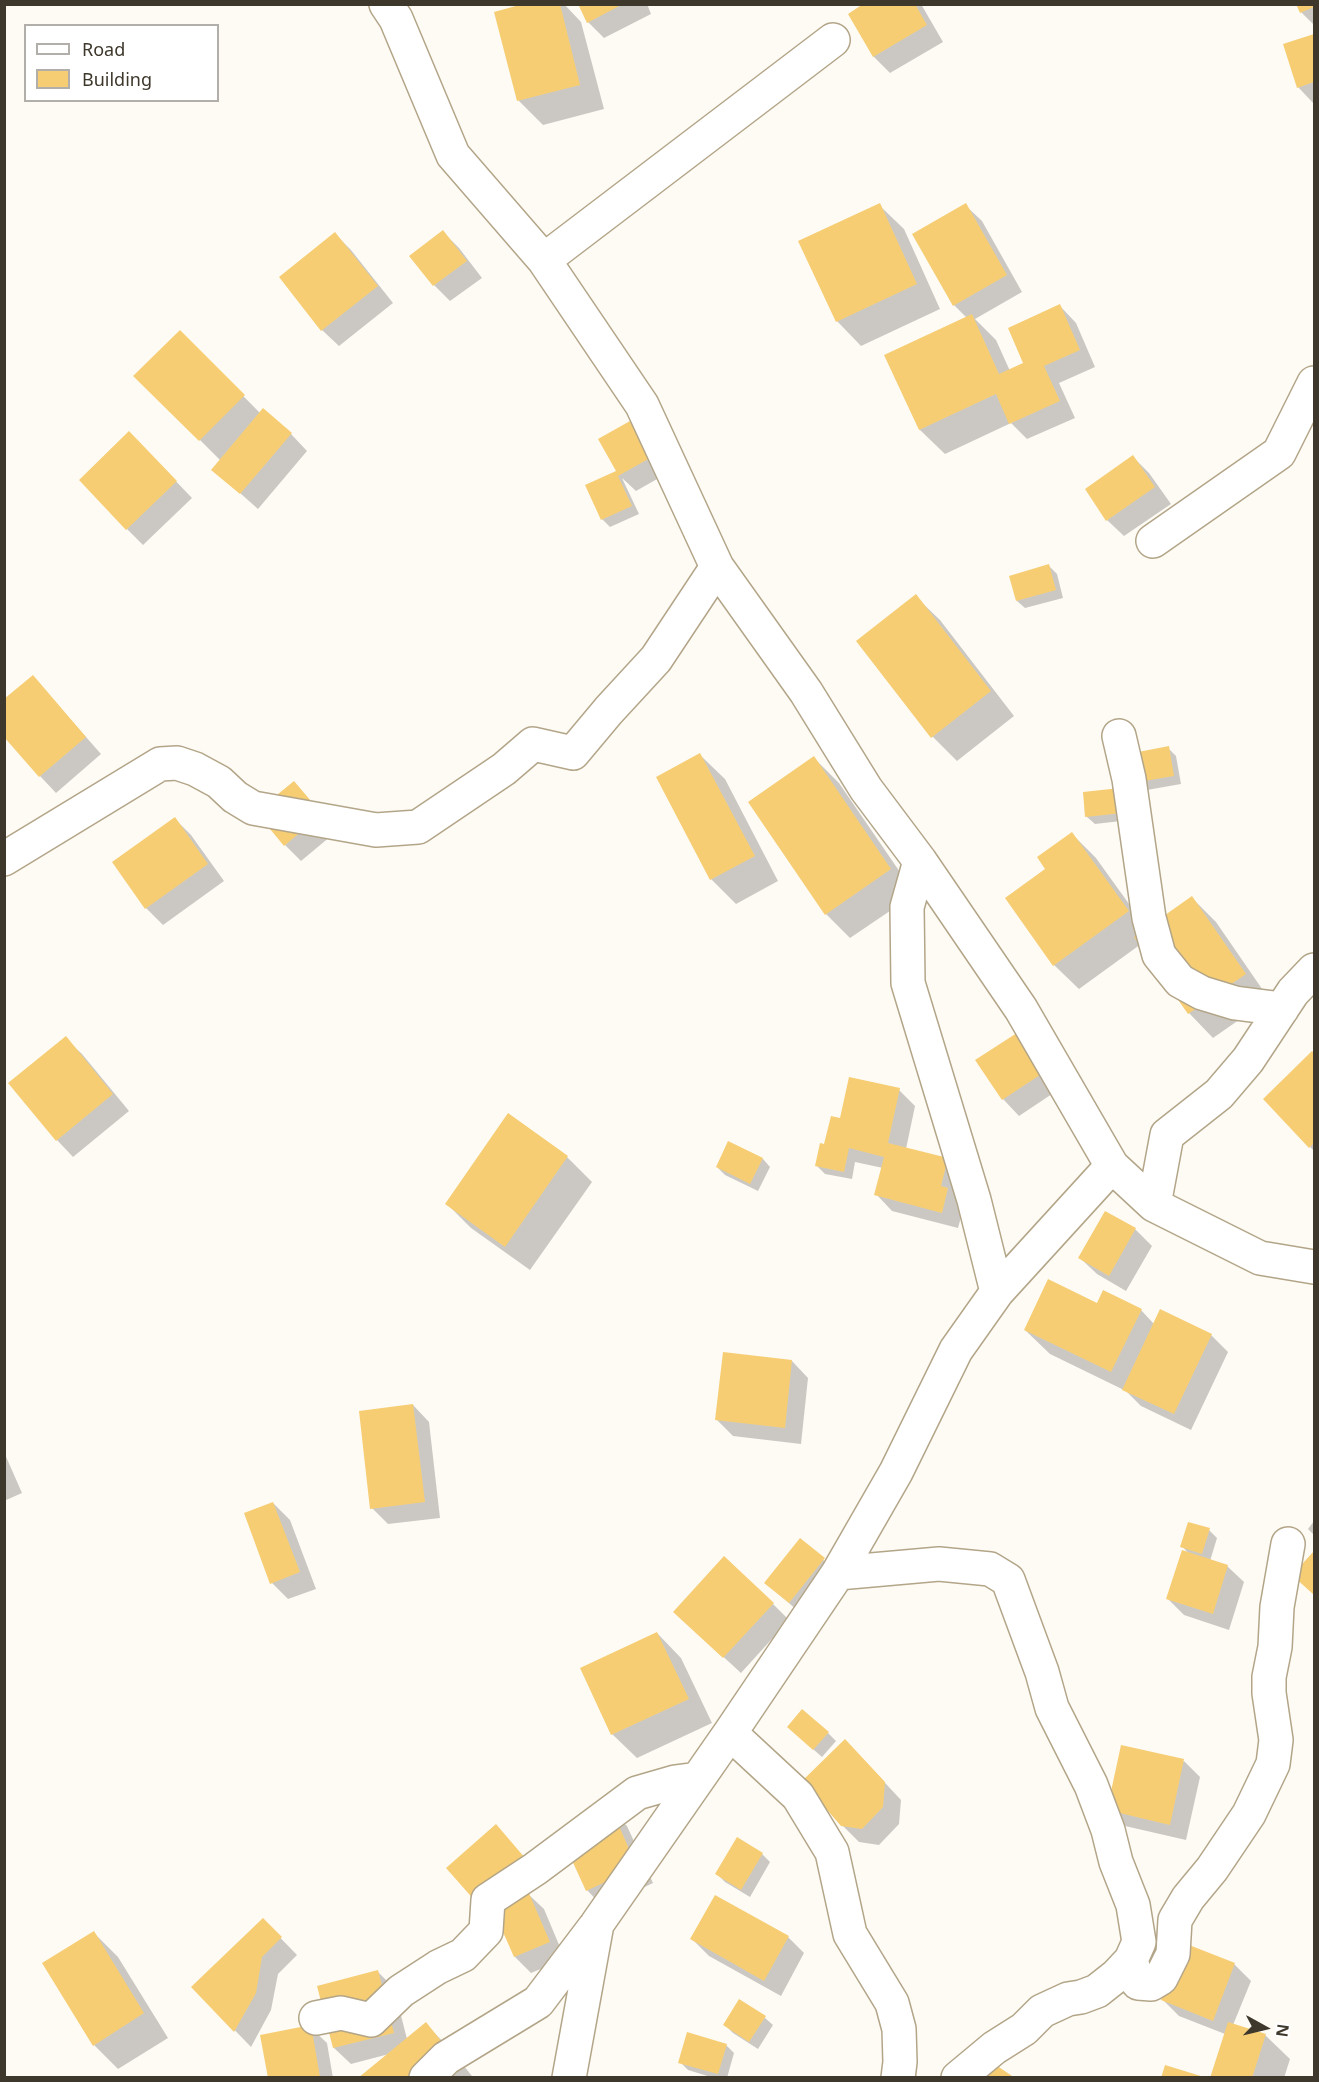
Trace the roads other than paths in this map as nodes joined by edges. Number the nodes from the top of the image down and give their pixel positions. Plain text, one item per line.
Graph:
1 (386, 4) edge
2 (833, 40) dead end
3 (544, 260) junction
4 (1314, 383) edge
5 (1152, 541) dead end
6 (717, 567) junction
7 (1119, 736) dead end
8 (4, 859) edge
9 (920, 861) junction
10 (1314, 969) edge
11 (1282, 1009) junction
12 (1112, 1166) junction
13 (1154, 1205) junction
14 (1314, 1267) edge
15 (998, 1292) junction
16 (1288, 1544) dead end
17 (838, 1573) junction
18 (729, 1733) junction
19 (698, 1779) junction
20 (597, 1924) junction
21 (1131, 1960) junction
22 (316, 2018) dead end
23 (426, 2078) edge
24 (569, 2078) edge
25 (898, 2078) edge
26 (958, 2078) edge

1 - 3 street
2 - 3 street
3 - 6 street
4 - 5 street
6 - 8 street
6 - 9 street
7 - 11 street
9 - 12 street
9 - 15 street
10 - 11 street
11 - 13 street
12 - 13 street
12 - 15 street
13 - 14 street
15 - 17 street
16 - 21 street
17 - 18 street
17 - 21 street
18 - 19 street
18 - 25 street
19 - 20 street
19 - 22 street
20 - 23 street
20 - 24 street
21 - 26 street

